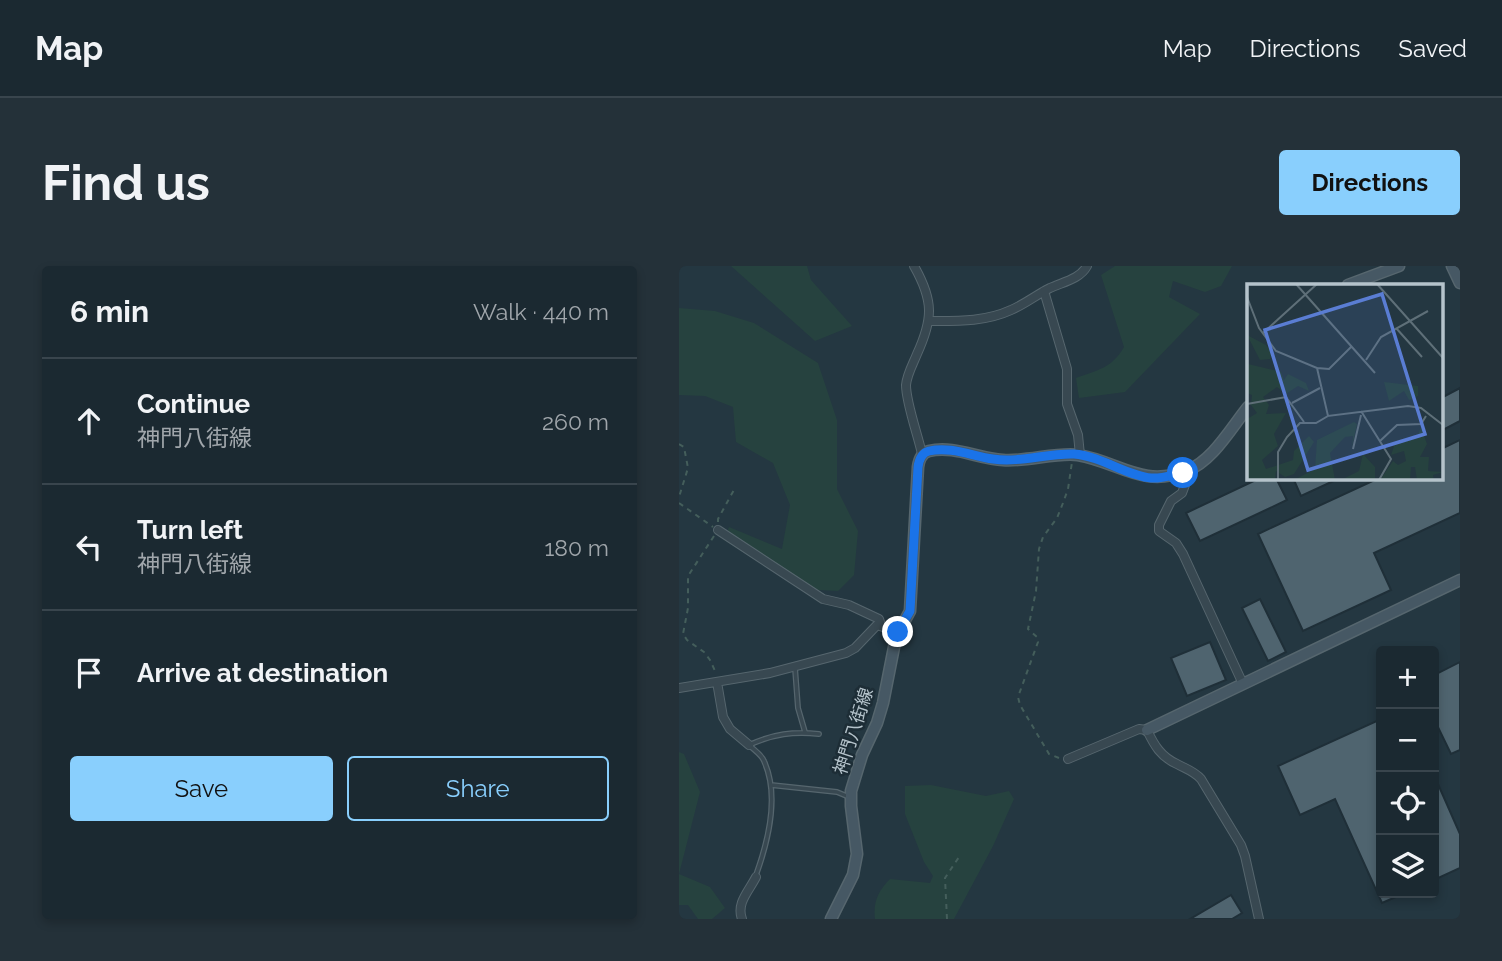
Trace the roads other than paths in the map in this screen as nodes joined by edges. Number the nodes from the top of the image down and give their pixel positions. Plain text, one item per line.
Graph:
1 (914, 266) edge
2 (1087, 266) edge
3 (1399, 266) edge
4 (1453, 266) edge
5 (1460, 283) edge
6 (1351, 284) edge
7 (1044, 291) junction
8 (929, 321) junction
9 (1247, 408) edge
10 (922, 454) junction
11 (1076, 455) junction
12 (1183, 473) junction
13 (718, 530) road end
14 (1460, 580) edge
15 (881, 625) junction
16 (898, 632) junction
17 (795, 666) junction
18 (717, 682) junction
19 (1243, 684) junction
20 (679, 688) edge
21 (1147, 730) junction
22 (805, 733) junction
23 (819, 734) dead end
24 (750, 745) junction
25 (1068, 759) road end
26 (770, 785) junction
27 (851, 798) junction
28 (756, 877) joint
29 (742, 919) edge
30 (831, 919) edge
31 (1259, 919) edge

1 - 8 street
2 - 7 street
3 - 6 main road
4 - 5 main road
7 - 8 street
7 - 11 street
8 - 10 street
9 - 12 main road
10 - 11 main road
10 - 16 main road, 神門八街線
11 - 12 main road
12 - 19 street
13 - 15 street
14 - 19 main road
15 - 16 street
15 - 17 street
16 - 27 main road, 神門八街線
17 - 18 street
17 - 22 lane
18 - 20 street
18 - 24 street
19 - 21 main road
21 - 25 street
21 - 31 street
22 - 23 lane
22 - 24 lane
24 - 26 lane
26 - 27 lane
26 - 28 lane
27 - 30 main road, 神門八街線
28 - 29 street

